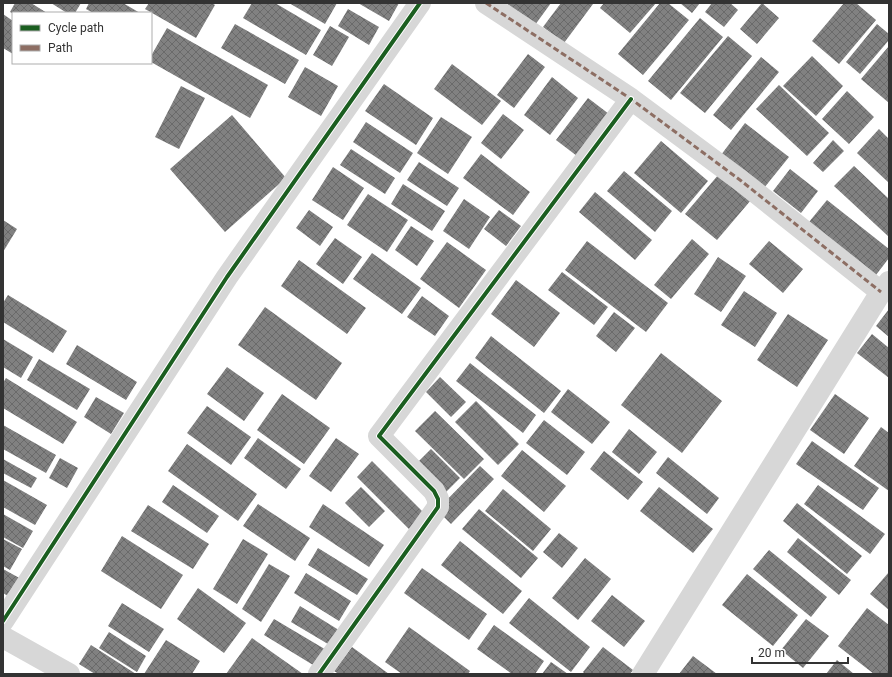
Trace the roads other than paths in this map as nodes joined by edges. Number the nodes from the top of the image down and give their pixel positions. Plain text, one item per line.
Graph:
1 (420, 3) edge
2 (486, 3) edge
3 (632, 99) junction
4 (885, 287) edge
5 (3, 621) edge
6 (3, 637) edge
7 (69, 674) edge
8 (319, 674) edge
9 (643, 674) edge

1 - 5 street
2 - 3 street
3 - 4 street
3 - 8 street
4 - 9 street
6 - 7 street

